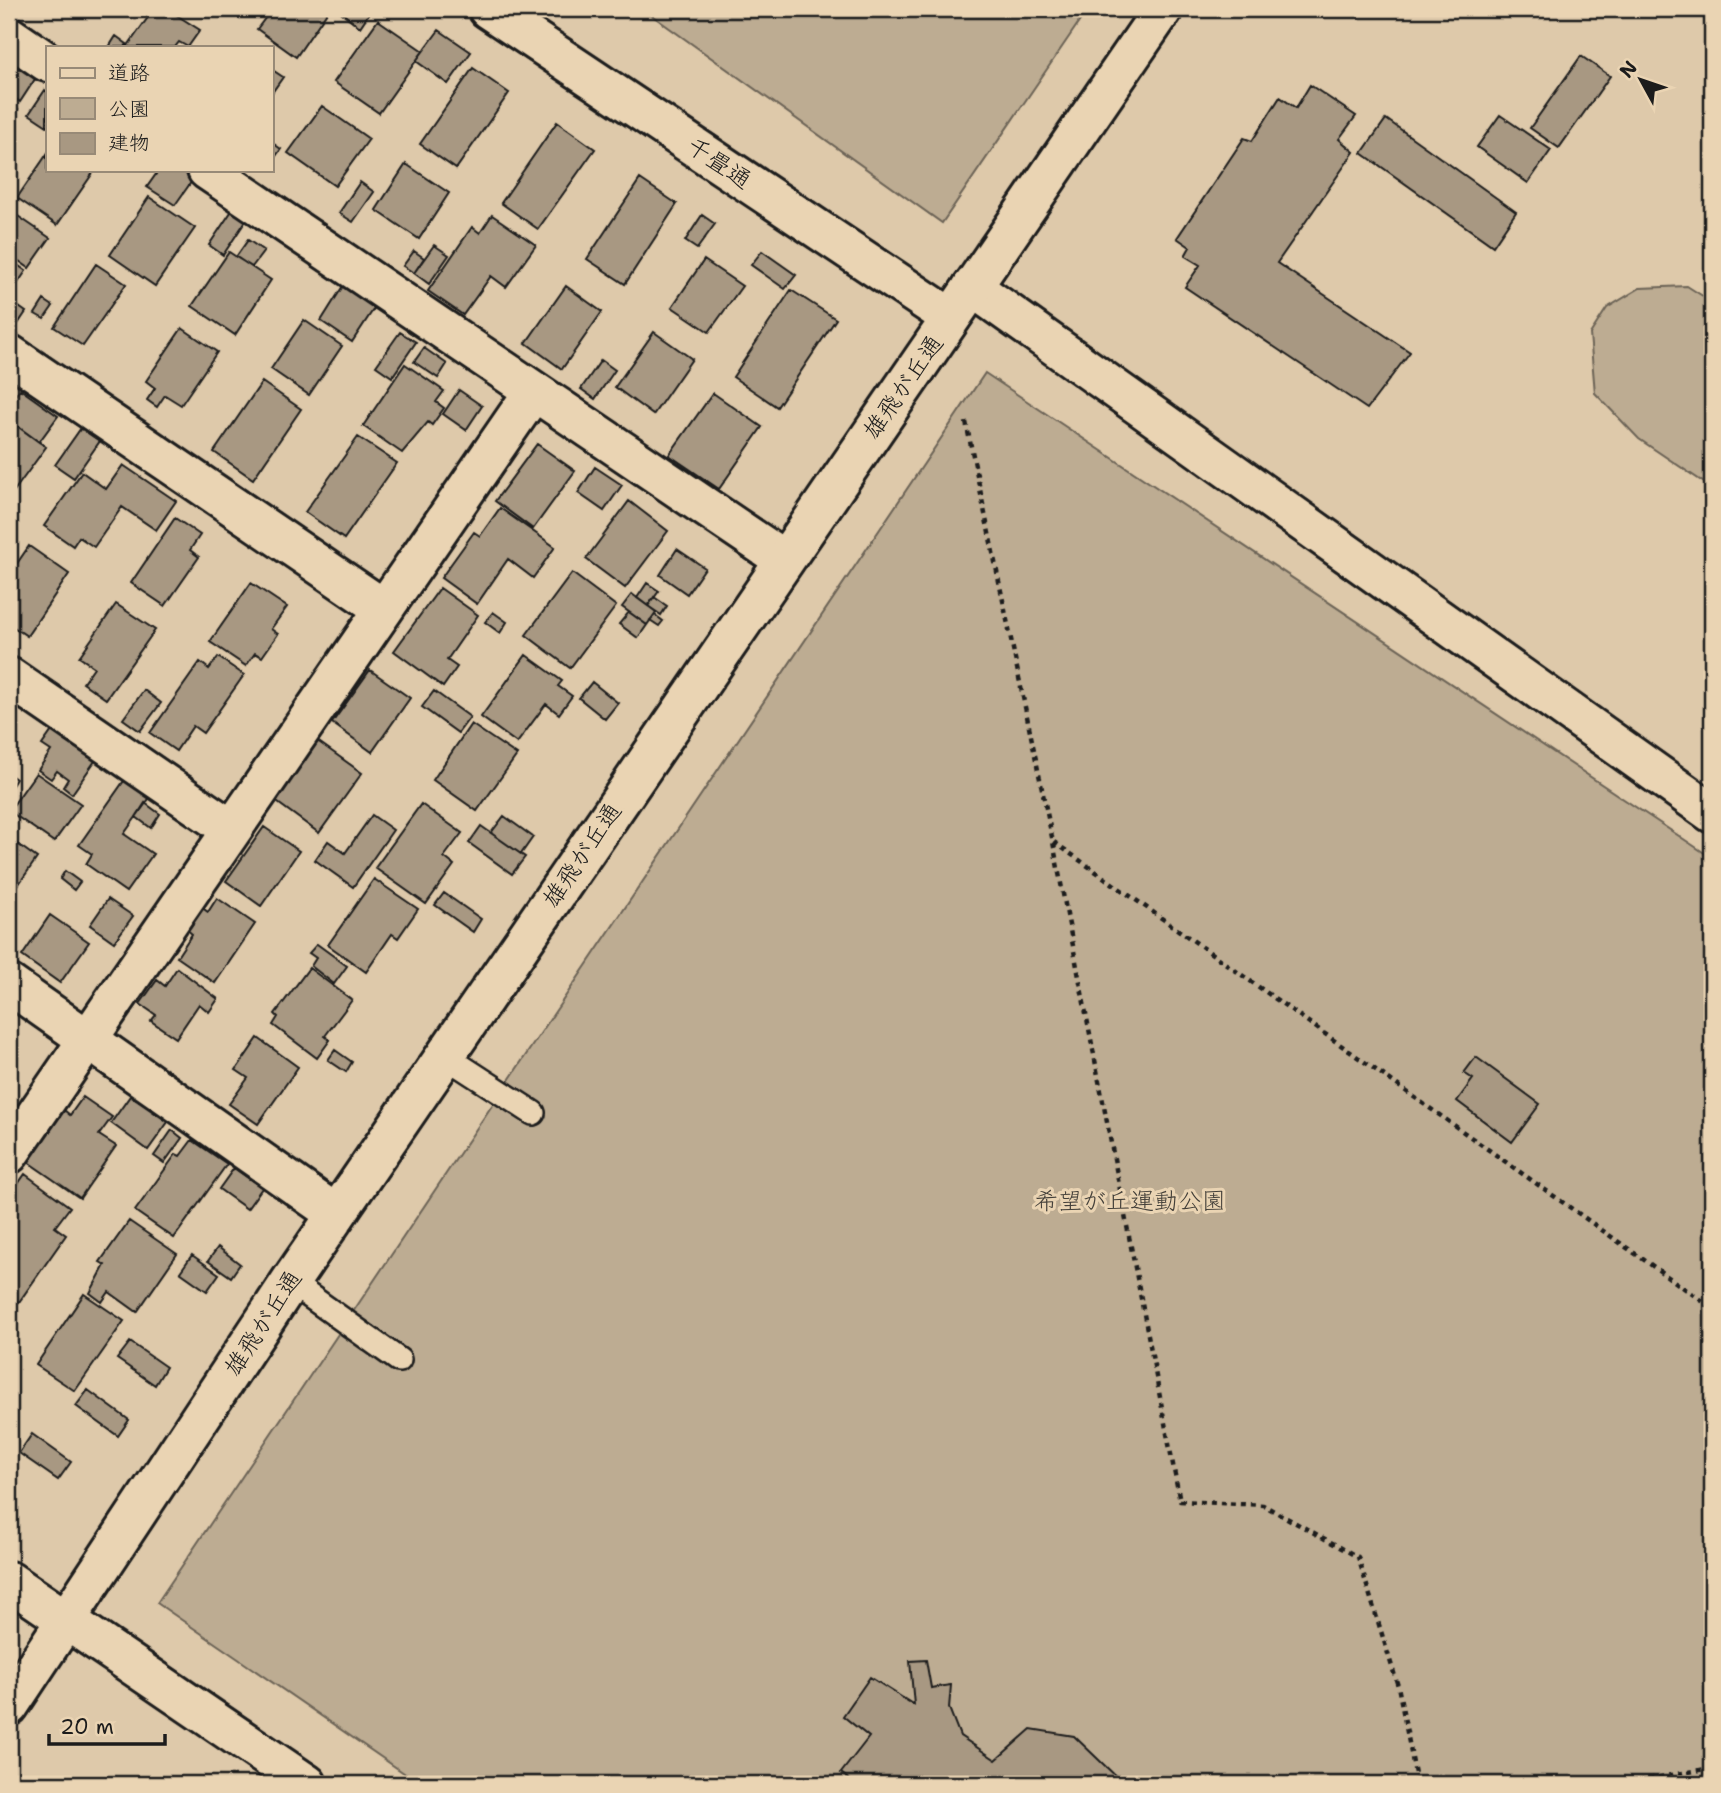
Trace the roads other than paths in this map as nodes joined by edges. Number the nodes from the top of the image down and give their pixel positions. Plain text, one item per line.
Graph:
1 (488, 9) edge
2 (1163, 9) edge
3 (9, 36) edge
4 (46, 61) edge
5 (210, 172) edge
6 (961, 302) junction
7 (9, 354) edge
8 (534, 391) junction
9 (784, 559) junction
10 (384, 608) junction
11 (9, 677) edge
12 (1712, 813) edge
13 (232, 830) junction
14 (9, 984) edge
15 (88, 1040) junction
16 (445, 1056) junction
17 (533, 1113) dead end
18 (9, 1154) edge
19 (336, 1214) junction
20 (290, 1282) junction
21 (398, 1360) dead end
22 (9, 1581) edge
23 (68, 1621) junction
24 (9, 1706) edge
25 (307, 1784) edge

1 - 6 street, 千畳通
2 - 6 street, 雄飛が丘通
3 - 4 street
5 - 8 street
6 - 9 street, 雄飛が丘通
6 - 12 street, 千畳通
7 - 10 street
8 - 9 street
8 - 10 street
9 - 16 street, 雄飛が丘通
10 - 13 street
11 - 13 street
13 - 15 street
14 - 15 street
15 - 18 street
15 - 19 street
16 - 17 lane
16 - 19 street, 雄飛が丘通
19 - 20 street, 雄飛が丘通
20 - 21 lane
20 - 23 street, 雄飛が丘通
22 - 23 street
23 - 24 street, 雄飛が丘通
23 - 25 street

